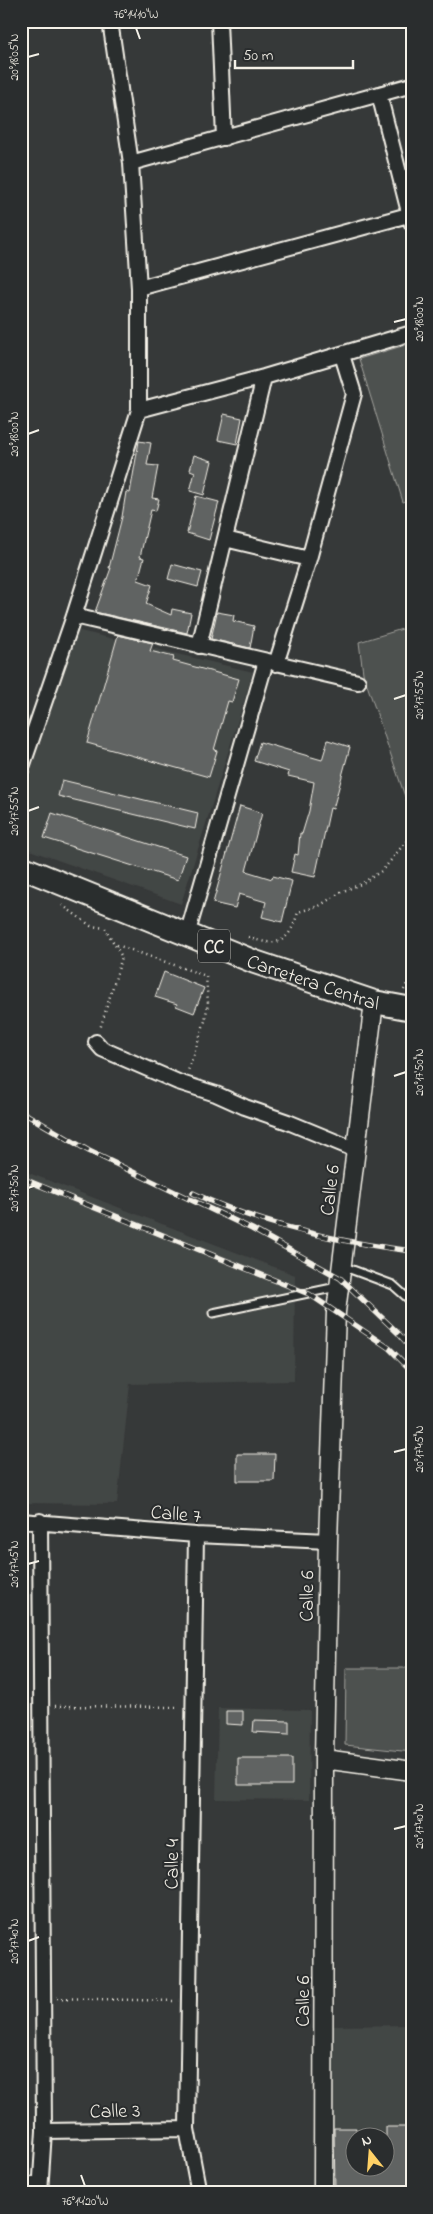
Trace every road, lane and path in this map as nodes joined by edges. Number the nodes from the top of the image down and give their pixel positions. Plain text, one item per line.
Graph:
1 (110, 21) edge
2 (219, 21) edge
3 (412, 85) edge
4 (379, 94) junction
5 (224, 138) junction
6 (131, 163) junction
7 (411, 217) edge
8 (140, 288) junction
9 (412, 333) edge
10 (342, 355) junction
11 (264, 378) junction
12 (139, 410) junction
13 (225, 539) junction
14 (310, 559) junction
15 (74, 616) junction
16 (199, 646) junction
17 (271, 663) junction
18 (358, 682) dead end
19 (21, 770) edge
20 (412, 834) edge
21 (21, 868) edge
22 (61, 905) dead end
23 (187, 935) junction
24 (246, 936) dead end
25 (117, 945) junction
26 (374, 1002) junction
27 (412, 1009) edge
28 (96, 1042) joint
29 (187, 1085) junction
30 (356, 1150) junction
31 (342, 1266) junction
32 (339, 1286) junction
33 (412, 1302) edge
34 (213, 1313) dead end
35 (21, 1521) edge
36 (40, 1521) junction
37 (196, 1536) junction
38 (328, 1541) junction
39 (41, 1706) junction
40 (193, 1707) junction
41 (324, 1759) junction
42 (412, 1771) edge
43 (43, 1998) junction
44 (189, 2001) junction
45 (186, 2129) junction
46 (44, 2131) junction
47 (40, 2188) edge
48 (21, 2190) edge
49 (199, 2193) edge
50 (323, 2193) edge

1 - 6 street
2 - 5 street
3 - 4 street
4 - 5 street
4 - 7 street
5 - 6 street
6 - 8 street
7 - 8 street
8 - 12 street
9 - 10 street
10 - 11 street
10 - 14 street
11 - 12 street
11 - 13 street
12 - 15 street
13 - 14 street
13 - 16 street
14 - 17 street
15 - 16 street
15 - 19 street
16 - 17 street
17 - 18 street
17 - 23 street
20 - 24 path
21 - 23 highway, Carretera Central / CC
22 - 25 path
23 - 26 highway, Carretera Central / CC
25 - 28 path
25 - 29 path
26 - 27 highway, Carretera Central / CC
26 - 30 street, Calle 6
28 - 29 street
29 - 30 street
30 - 31 street, Calle 6
31 - 32 street, Calle 6
31 - 33 lane
32 - 34 lane
32 - 38 street, Calle 6
35 - 36 street, Calle 7
36 - 37 street, Calle 7
36 - 39 street
37 - 38 street, Calle 7
37 - 40 street, Calle 4
38 - 41 street, Calle 6
39 - 40 path
39 - 43 street
40 - 44 street, Calle 4
41 - 42 street
41 - 50 street, Calle 6
43 - 44 path
43 - 46 street
44 - 45 street, Calle 4
45 - 46 street, Calle 3
45 - 49 street, Calle 4
46 - 47 street
47 - 48 street

